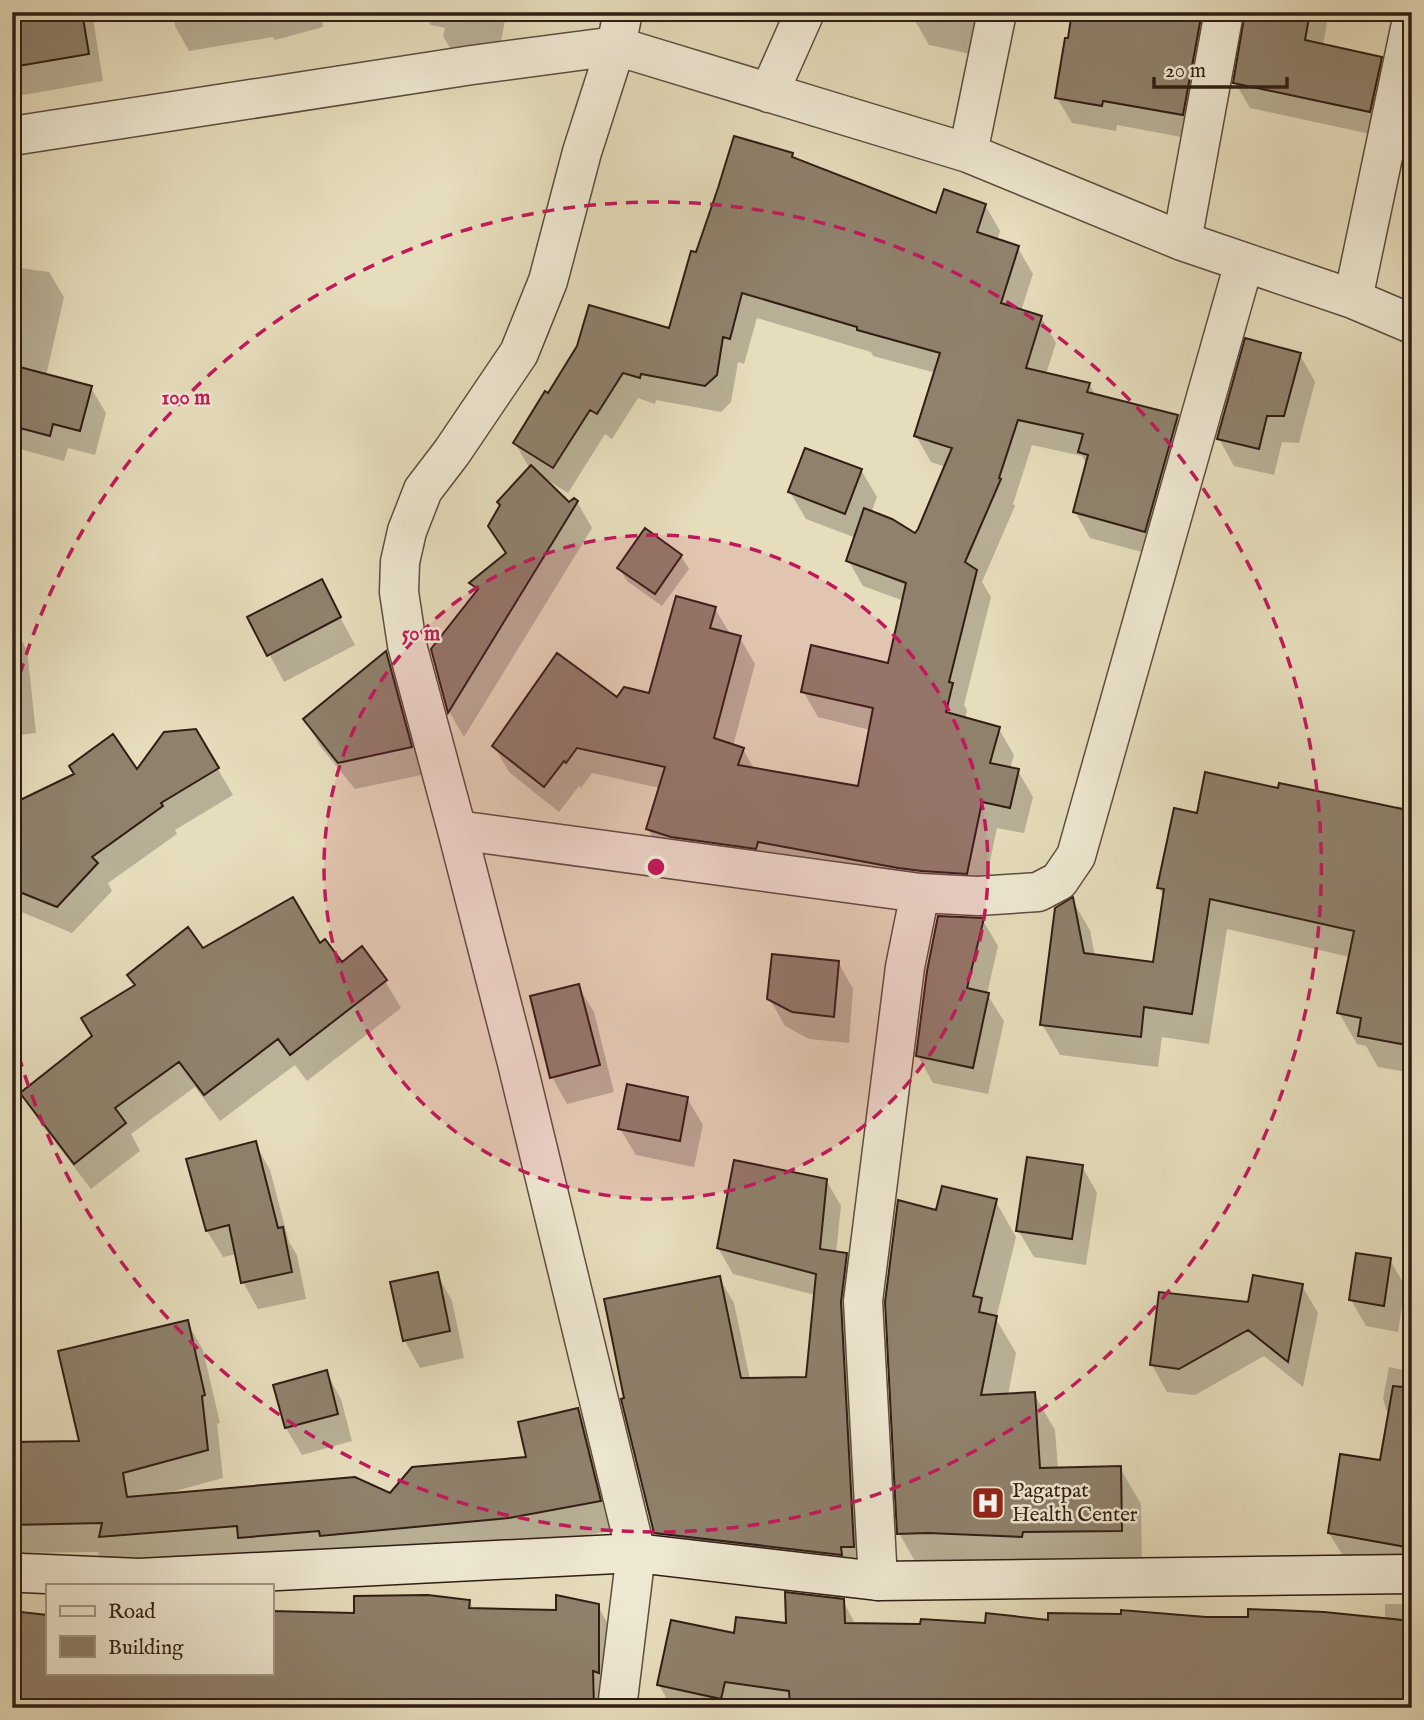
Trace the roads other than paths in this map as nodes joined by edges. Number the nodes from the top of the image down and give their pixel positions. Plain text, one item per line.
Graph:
1 (806, 12) edge
2 (997, 12) edge
3 (1224, 12) edge
4 (1412, 19) edge
5 (620, 29) edge
6 (769, 93) junction
7 (12, 136) edge
8 (968, 153) junction
9 (1182, 241) junction
10 (1244, 263) junction
11 (1353, 299) junction
12 (1412, 324) edge
13 (457, 830) junction
14 (920, 893) junction
15 (636, 1553) junction
16 (12, 1572) edge
17 (1412, 1574) edge
18 (878, 1581) junction
19 (617, 1708) edge

1 - 6 street
2 - 8 street
3 - 9 street
4 - 11 street
5 - 6 street
5 - 7 street
5 - 13 street
6 - 8 street
8 - 9 street
9 - 10 street
10 - 11 street
10 - 14 street
11 - 12 street
13 - 14 street
13 - 15 street
14 - 18 street
15 - 16 street
15 - 18 street
15 - 19 street
17 - 18 street

